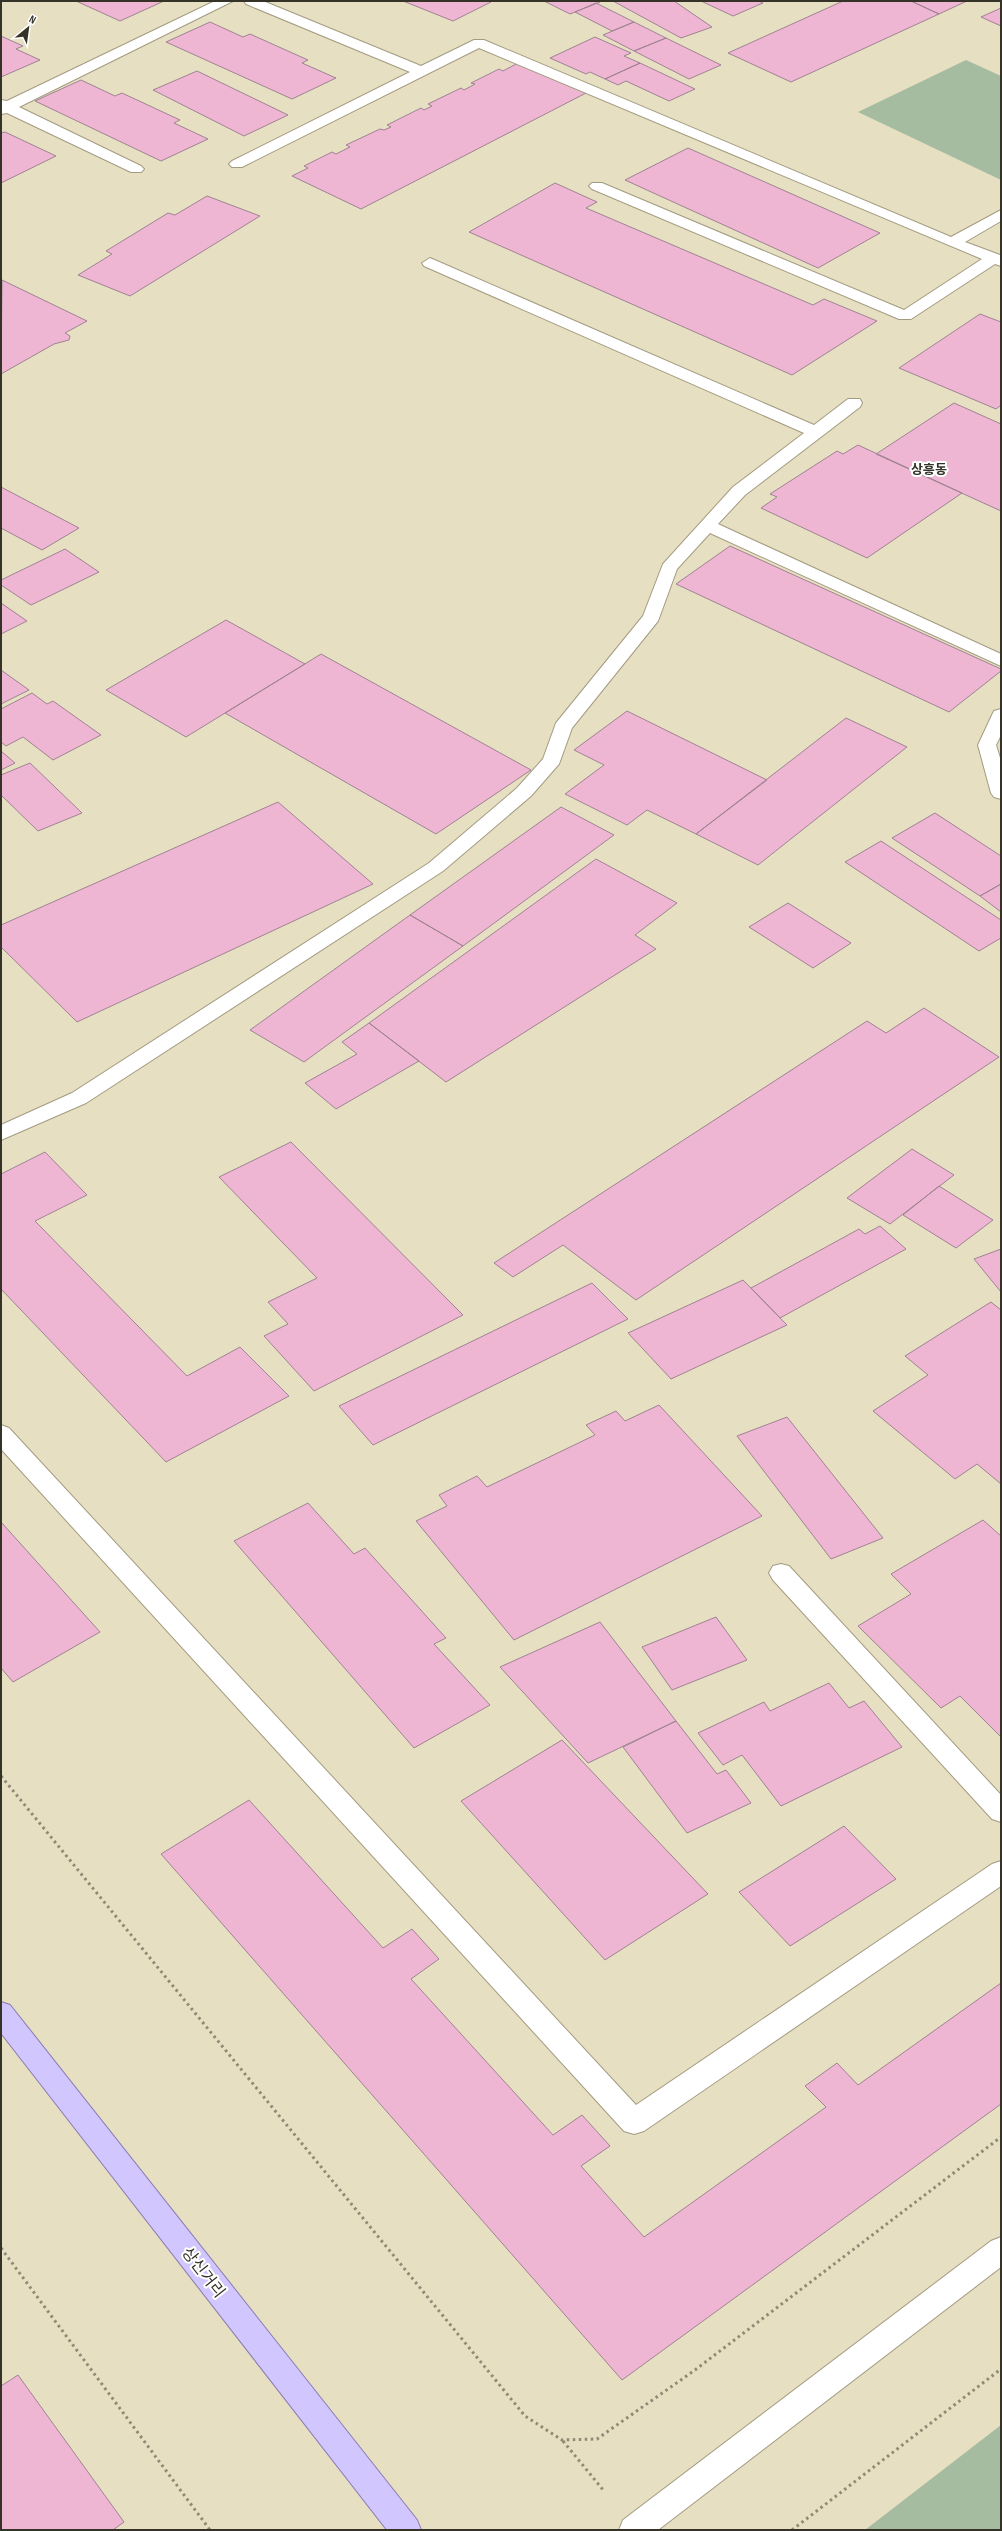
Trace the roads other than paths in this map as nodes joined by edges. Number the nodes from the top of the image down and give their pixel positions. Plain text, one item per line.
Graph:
1 (226, 1) edge
2 (252, 1) edge
3 (422, 72) junction
4 (3, 107) edge
5 (237, 164) dead end
6 (136, 169) dead end
7 (597, 186) dead end
8 (1001, 215) edge
9 (952, 243) junction
10 (998, 260) edge
11 (430, 263) dead end
12 (854, 403) dead end
13 (816, 432) junction
14 (706, 525) junction
15 (1001, 661) edge
16 (1001, 715) edge
17 (1001, 793) edge
18 (1, 1133) edge
19 (1, 1434) edge
20 (781, 1573) dead end
21 (1001, 1812) edge
22 (1001, 1872) edge
23 (1, 2013) edge
24 (1001, 2250) edge
25 (406, 2530) edge
26 (634, 2530) edge

1 - 4 street
2 - 3 street
3 - 5 street
3 - 9 street
4 - 6 street
7 - 10 street
8 - 9 street
9 - 10 street
11 - 13 street
12 - 13 street
13 - 14 street
14 - 15 street
14 - 18 street
16 - 17 street
19 - 22 street
20 - 21 street
23 - 25 main road, 상신거리
24 - 26 street

